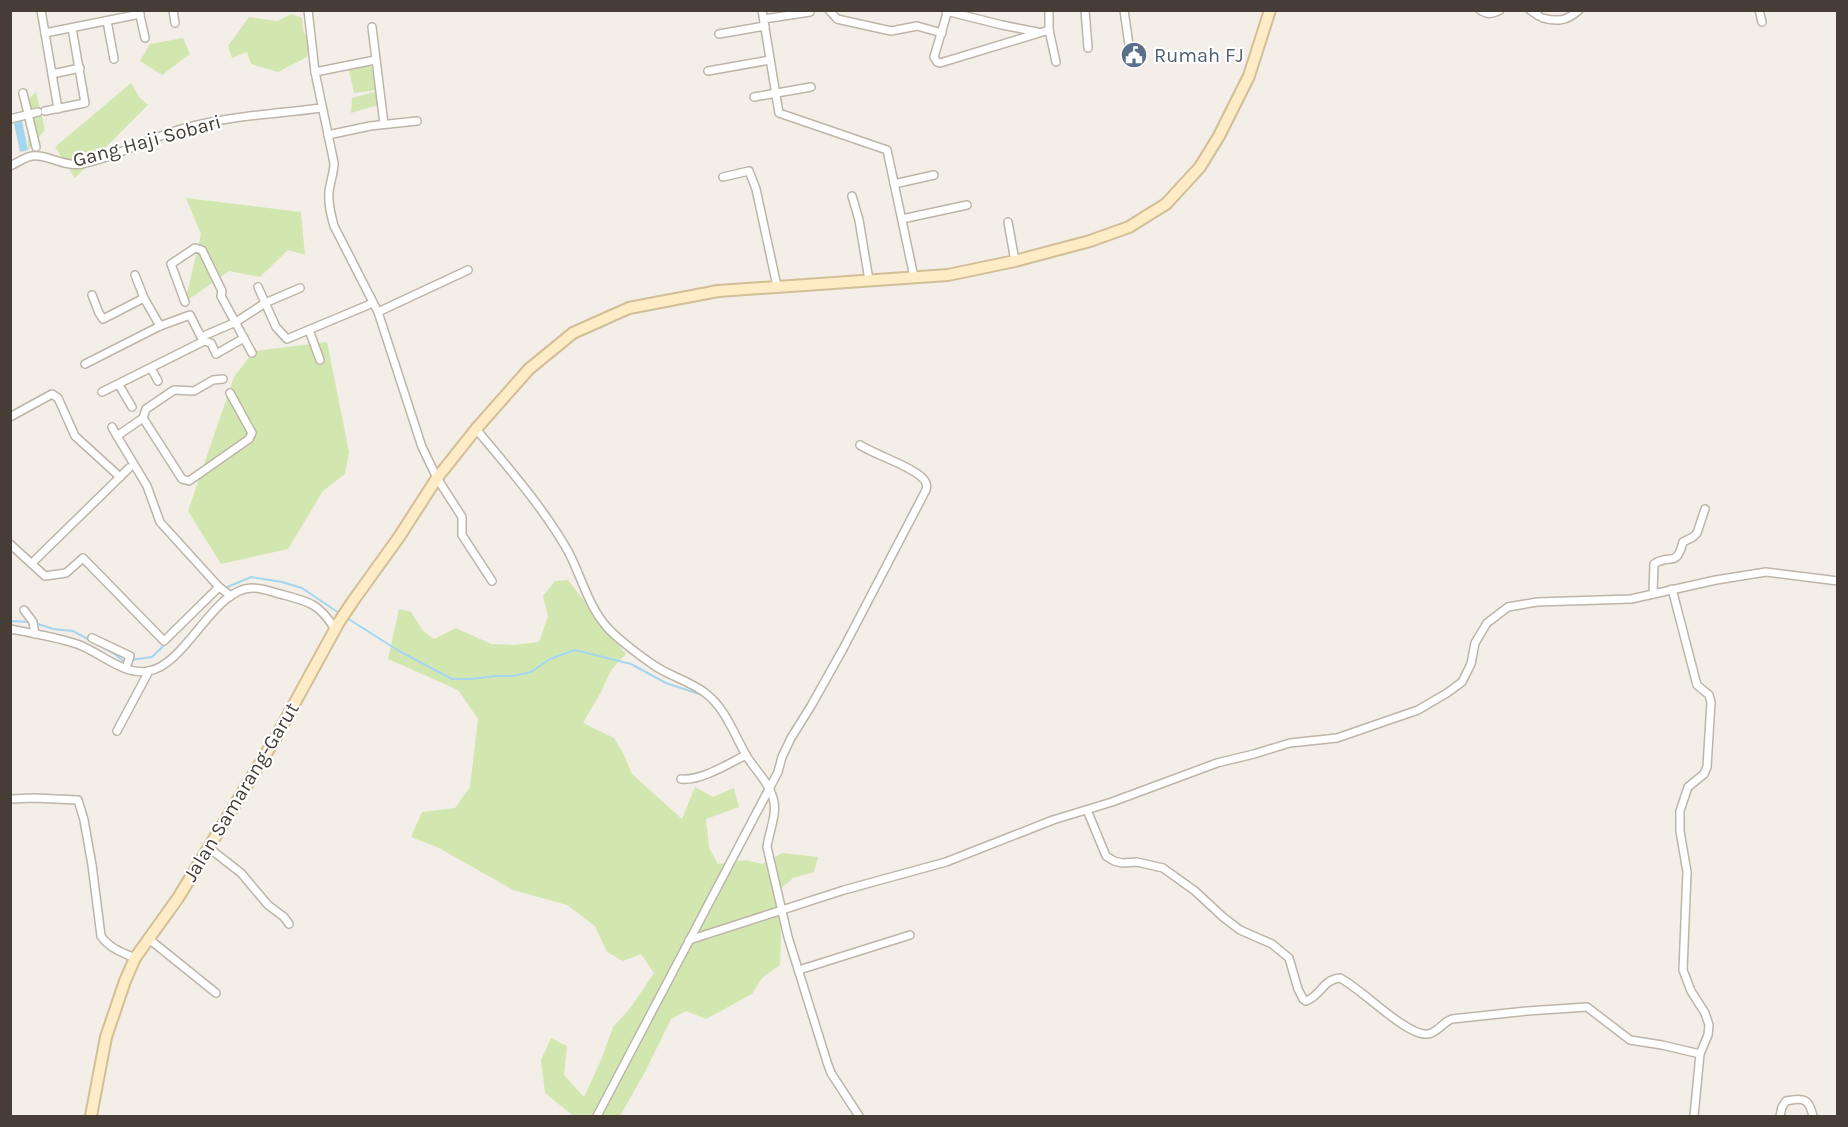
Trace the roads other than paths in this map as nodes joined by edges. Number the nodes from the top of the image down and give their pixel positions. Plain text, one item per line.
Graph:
1 (41, 10) edge
2 (173, 10) edge
3 (308, 10) edge
4 (762, 10) edge
5 (829, 10) edge
6 (1049, 10) edge
7 (1085, 10) edge
8 (1124, 10) edge
9 (1270, 10) edge
10 (1480, 10) edge
11 (1500, 10) edge
12 (1530, 10) edge
13 (1579, 10) edge
14 (1759, 10) edge
15 (947, 11) edge
16 (140, 12) edge
17 (810, 12) edge
18 (107, 21) junction
19 (1762, 22) dead end
20 (175, 23) dead end
21 (764, 23) junction
22 (372, 27) dead end
23 (72, 28) junction
24 (1049, 30) junction
25 (45, 33) junction
26 (942, 33) junction
27 (1040, 33) junction
28 (719, 34) dead end
29 (145, 38) dead end
30 (1129, 45) dead end
31 (1088, 48) dead end
32 (114, 59) dead end
33 (375, 60) junction
34 (770, 60) junction
35 (1056, 62) dead end
36 (80, 68) junction
37 (708, 71) dead end
38 (315, 72) junction
39 (52, 74) junction
40 (811, 87) dead end
41 (23, 93) dead end
42 (776, 93) junction
43 (754, 97) dead end
44 (322, 108) junction
45 (58, 109) junction
46 (28, 115) junction
47 (10, 119) edge
48 (417, 121) dead end
49 (384, 124) junction
50 (328, 135) junction
51 (36, 147) dead end
52 (10, 166) edge
53 (934, 176) dead end
54 (723, 177) dead end
55 (894, 184) junction
56 (852, 196) dead end
57 (967, 205) dead end
58 (902, 219) junction
59 (1008, 222) dead end
60 (1015, 261) junction
61 (468, 270) dead end
62 (135, 275) dead end
63 (914, 277) junction
64 (868, 280) junction
65 (777, 286) junction
66 (258, 287) dead end
67 (300, 288) dead end
68 (92, 295) dead end
69 (144, 298) junction
70 (265, 303) junction
71 (373, 303) junction
72 (378, 312) junction
73 (190, 315) junction
74 (236, 322) junction
75 (160, 326) junction
76 (309, 330) junction
77 (244, 338) junction
78 (202, 339) junction
79 (252, 353) dead end
80 (320, 360) dead end
81 (85, 364) dead end
82 (151, 368) junction
83 (223, 379) dead end
84 (158, 381) dead end
85 (119, 385) junction
86 (102, 392) dead end
87 (230, 393) dead end
88 (132, 407) dead end
89 (10, 417) edge
90 (143, 418) junction
91 (112, 427) dead end
92 (476, 429) junction
93 (117, 436) junction
94 (860, 445) dead end
95 (129, 468) dead end
96 (120, 477) junction
97 (437, 478) junction
98 (1705, 509) dead end
99 (10, 544) edge
100 (32, 563) junction
101 (492, 581) dead end
102 (1838, 581) edge
103 (219, 587) junction
104 (1672, 589) junction
105 (1653, 594) junction
106 (229, 595) junction
107 (24, 610) dead end
108 (337, 625) junction
109 (35, 628) junction
110 (10, 629) edge
111 (92, 638) dead end
112 (128, 663) junction
113 (148, 671) junction
114 (117, 731) dead end
115 (746, 755) junction
116 (681, 779) dead end
117 (769, 788) junction
118 (10, 799) edge
119 (1087, 810) junction
120 (208, 848) junction
121 (782, 910) junction
122 (289, 924) dead end
123 (910, 935) dead end
124 (149, 939) junction
125 (689, 940) junction
126 (135, 958) junction
127 (799, 970) junction
128 (216, 993) dead end
129 (1700, 1054) junction
130 (91, 1116) edge
131 (597, 1116) edge
132 (859, 1116) edge
133 (1694, 1116) edge
134 (1780, 1116) edge
135 (1813, 1116) edge

1 - 25 street
2 - 20 street
3 - 38 street
4 - 21 street
5 - 26 street
6 - 24 street
7 - 31 street
8 - 30 street
9 - 60 main road, Jalan Samarang-Garut
10 - 11 street
12 - 13 street
14 - 19 street
15 - 26 street
15 - 27 street
16 - 18 street
16 - 29 street
17 - 21 street
18 - 23 street
18 - 32 street
21 - 28 street
21 - 34 street
22 - 33 street
23 - 25 street
23 - 36 street
24 - 27 street
24 - 35 street
25 - 39 street
26 - 27 street
33 - 38 street
33 - 49 street
34 - 37 street
34 - 42 street
36 - 39 street
36 - 45 street
38 - 44 street
39 - 45 street
40 - 42 street
41 - 46 street
42 - 43 street
42 - 55 street
44 - 50 street
44 - 52 street, Gang Haji Sobari
45 - 46 street
46 - 47 street
46 - 51 street
48 - 49 street
49 - 50 street
50 - 71 street
53 - 55 street
54 - 65 street
55 - 58 street
56 - 64 street
57 - 58 street
58 - 63 street
59 - 60 street
60 - 63 main road, Jalan Samarang-Garut
61 - 72 street
62 - 69 street
63 - 64 main road, Jalan Samarang-Garut
64 - 65 main road, Jalan Samarang-Garut
65 - 92 main road, Jalan Samarang-Garut
66 - 70 street
67 - 70 street
68 - 69 street
69 - 75 street
70 - 74 street
70 - 76 street
71 - 72 street
71 - 76 street
72 - 97 street
73 - 74 street
73 - 75 street
73 - 78 street
74 - 77 street
74 - 78 street
75 - 81 street
76 - 80 street
77 - 78 street
77 - 79 street
78 - 82 street
82 - 84 street
82 - 85 street
83 - 90 street
85 - 86 street
85 - 88 street
87 - 90 street
89 - 96 street
90 - 93 street
91 - 93 street
92 - 97 main road, Jalan Samarang-Garut
92 - 115 street
93 - 103 street
94 - 117 street
95 - 96 street
96 - 100 street
97 - 101 street
97 - 108 main road, Jalan Samarang-Garut
98 - 105 street
99 - 100 street
100 - 103 street
102 - 104 street
103 - 106 street
104 - 105 street
104 - 129 street
105 - 119 street
106 - 108 street
106 - 113 street
107 - 109 street
108 - 120 main road, Jalan Samarang-Garut
109 - 110 street
109 - 112 street
111 - 112 street
112 - 113 street
113 - 114 street
115 - 116 street
115 - 117 street
117 - 121 street
117 - 125 street
118 - 126 street
119 - 121 street
119 - 129 street
120 - 122 street
120 - 124 main road, Jalan Samarang-Garut
121 - 125 street
121 - 127 street
123 - 127 street
124 - 126 main road, Jalan Samarang-Garut
124 - 128 street
125 - 131 street
126 - 130 main road, Jalan Samarang-Garut
127 - 132 street
129 - 133 street
134 - 135 street

